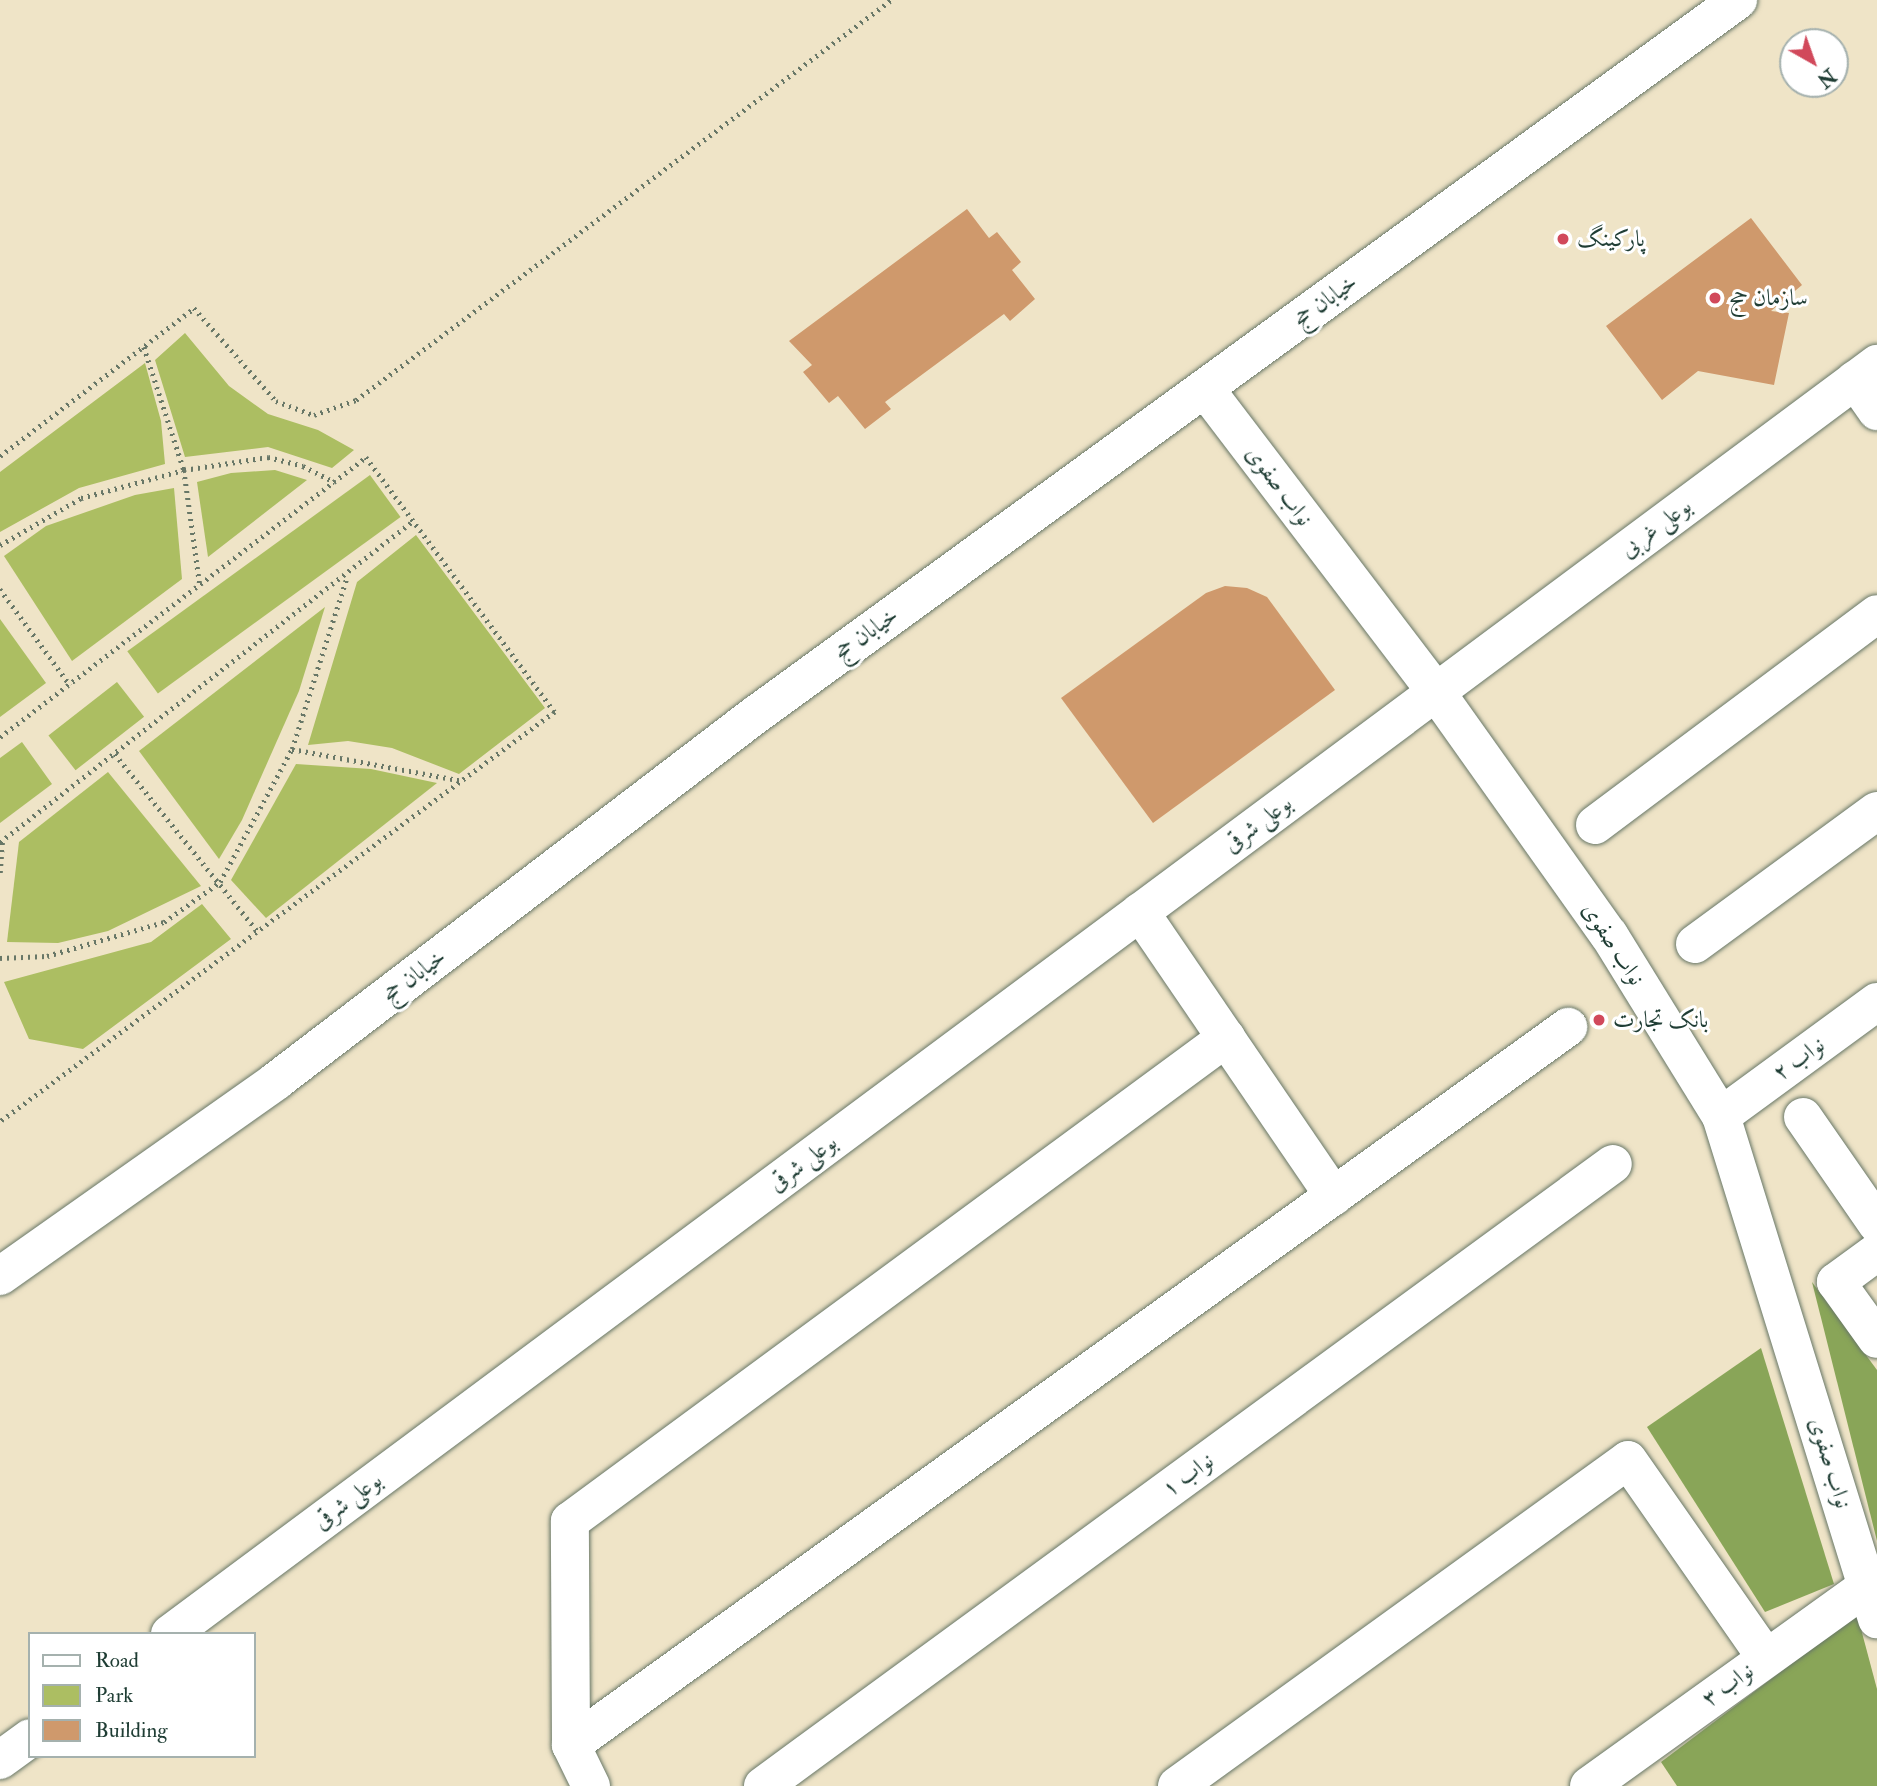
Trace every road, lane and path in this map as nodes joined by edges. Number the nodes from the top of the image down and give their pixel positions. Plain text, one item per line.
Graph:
1 (891, 0) edge
2 (1738, 0) edge
3 (144, 346) junction
4 (1866, 372) edge
5 (1206, 390) junction
6 (1877, 411) edge
7 (0, 456) edge
8 (184, 470) junction
9 (335, 482) junction
10 (413, 522) junction
11 (0, 545) edge
12 (347, 577) junction
13 (200, 587) junction
14 (0, 589) edge
15 (1877, 614) edge
16 (70, 685) junction
17 (1436, 692) junction
18 (0, 737) edge
19 (292, 749) junction
20 (115, 754) junction
21 (464, 781) junction
22 (1877, 811) edge
23 (1595, 825) dead end
24 (1, 841) edge
25 (0, 873) edge
26 (220, 882) junction
27 (1140, 912) junction
28 (258, 932) junction
29 (1695, 944) dead end
30 (0, 958) edge
31 (1877, 1002) edge
32 (1568, 1027) dead end
33 (1226, 1038) junction
34 (1721, 1116) junction
35 (1803, 1117) dead end
36 (0, 1122) edge
37 (1613, 1164) dead end
38 (1334, 1196) junction
39 (1877, 1224) edge
40 (1877, 1252) edge
41 (0, 1276) edge
42 (1877, 1339) edge
43 (1874, 1595) edge
44 (173, 1632) edge
45 (1766, 1658) junction
46 (28, 1739) edge
47 (571, 1745) junction
48 (0, 1760) edge
49 (1594, 1785) edge
50 (591, 1786) edge
51 (763, 1786) edge
52 (1177, 1786) edge

1 - 3 path
2 - 5 street, خیابان حج
3 - 7 path
3 - 8 path
4 - 6 street
4 - 17 street, بوعلی غربی
5 - 17 street, نواب صفوی
5 - 41 street, خیابان حج
8 - 9 path
8 - 11 path
8 - 13 path
9 - 10 path
9 - 13 path
10 - 12 path
10 - 21 path
12 - 19 path
12 - 20 path
13 - 16 path
14 - 16 path
15 - 23 street
16 - 18 path
17 - 27 street, بوعلی شرقی
17 - 34 street, نواب صفوی
19 - 21 path
19 - 26 path
20 - 24 path
20 - 26 path
21 - 28 path
22 - 29 street
24 - 25 path
26 - 28 path
26 - 30 path
27 - 33 street
27 - 44 street, بوعلی شرقی
28 - 36 path
31 - 34 street, نواب ۲
32 - 38 street
33 - 38 street
33 - 47 street
34 - 43 street, نواب صفوی
35 - 39 street
37 - 51 street, نواب ۱
38 - 47 street
40 - 42 street
43 - 45 street, نواب ۳
45 - 49 street, نواب ۳
45 - 52 street
46 - 48 street
47 - 50 street

